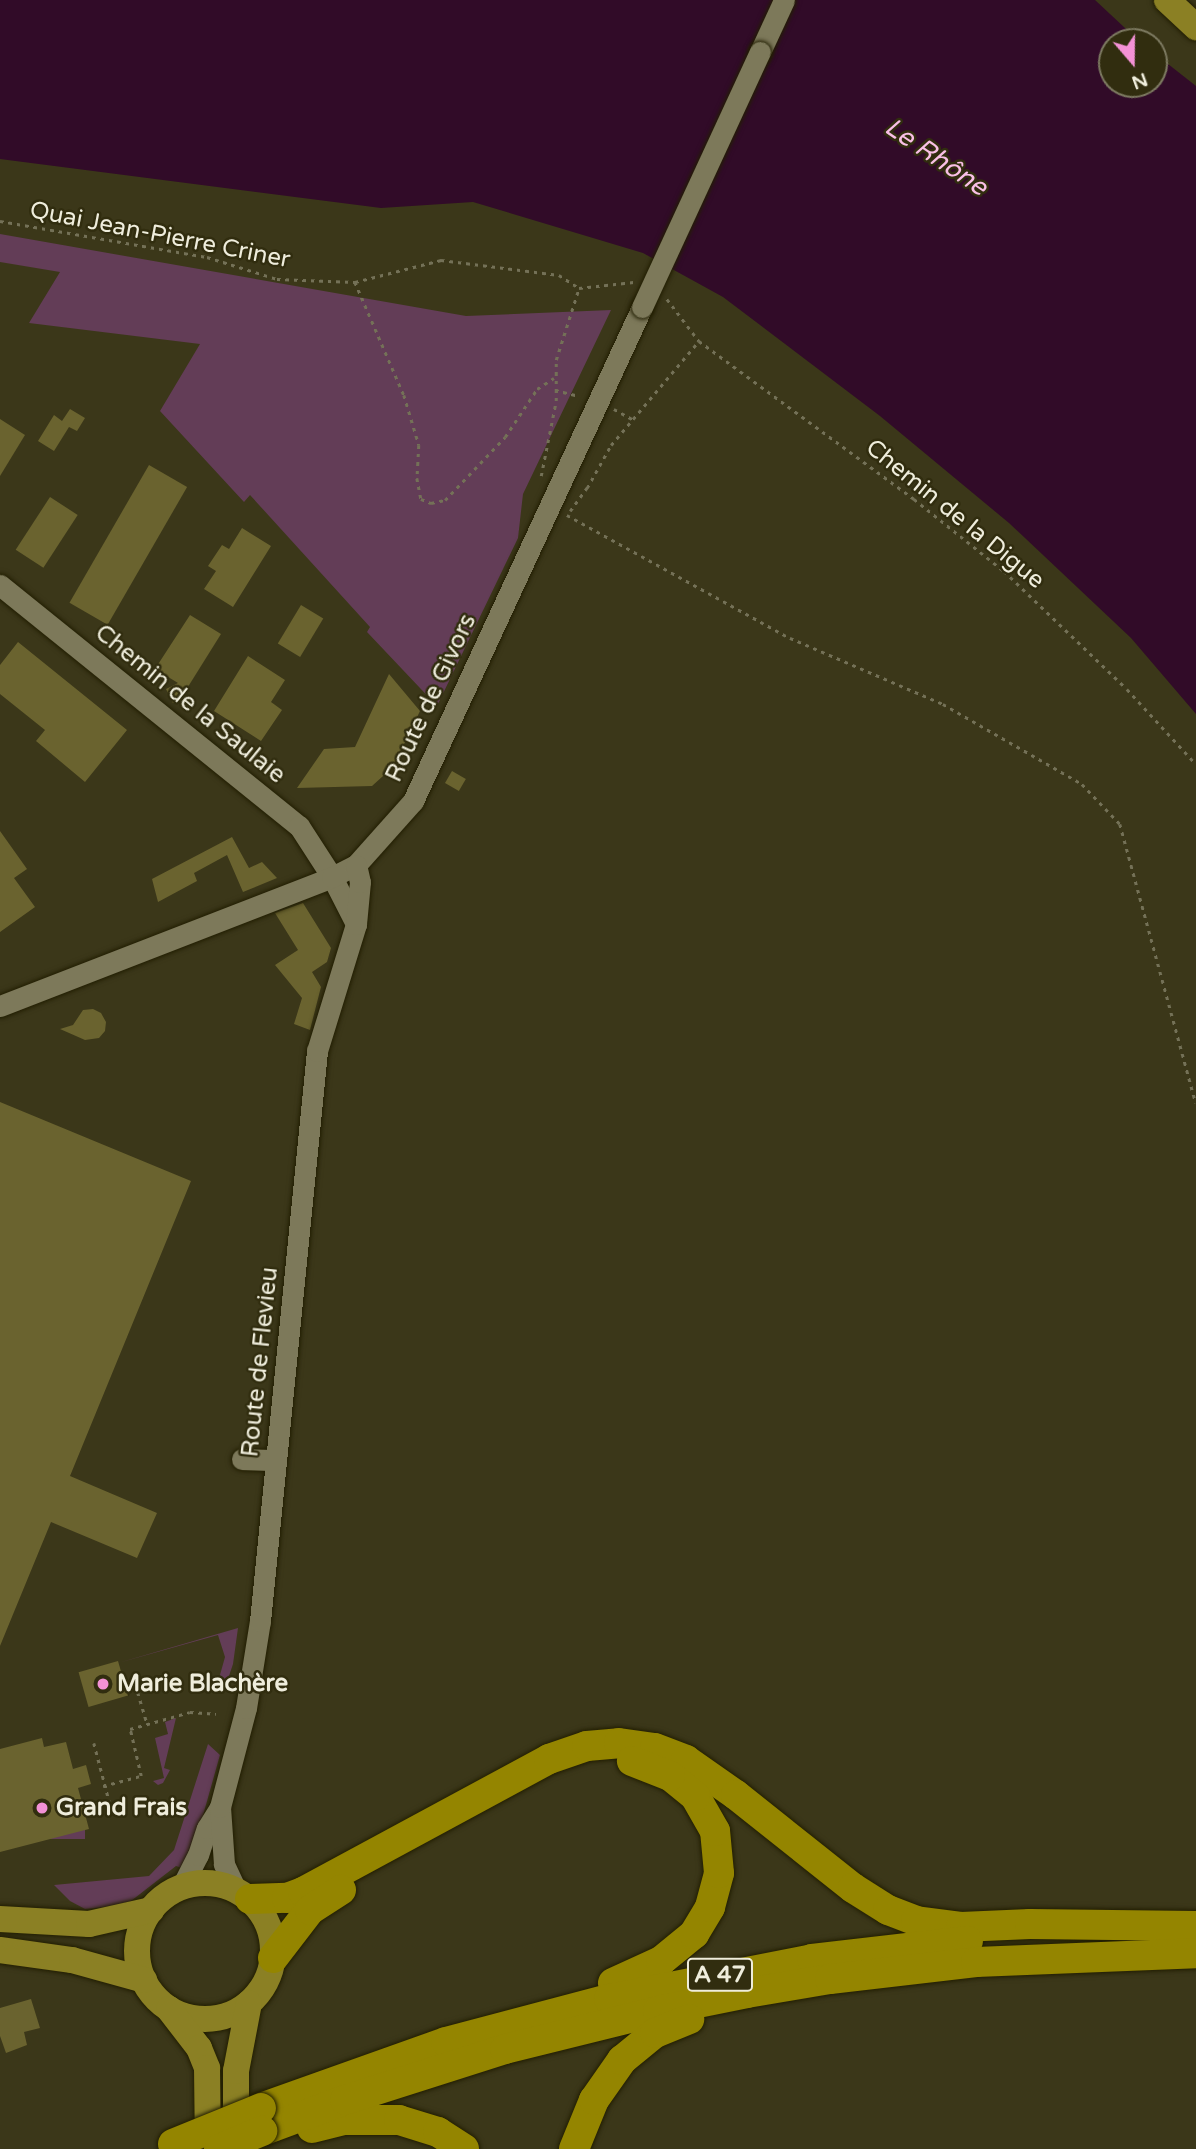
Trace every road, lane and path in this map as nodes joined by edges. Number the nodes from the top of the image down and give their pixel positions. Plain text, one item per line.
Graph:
1 (784, 0) edge
2 (1167, 0) edge
3 (1182, 0) edge
4 (1196, 13) edge
5 (1196, 27) edge
6 (0, 221) edge
7 (355, 282) junction
8 (677, 309) dead end
9 (699, 341) junction
10 (554, 379) junction
11 (555, 390) junction
12 (582, 397) dead end
13 (611, 408) dead end
14 (632, 419) junction
15 (557, 513) junction
16 (0, 585) edge
17 (1196, 764) edge
18 (356, 864) junction
19 (332, 877) junction
20 (356, 924) junction
21 (0, 1006) edge
22 (1196, 1103) edge
23 (242, 1459) dead end
24 (276, 1460) junction
25 (139, 1674) dead end
26 (138, 1690) junction
27 (132, 1692) dead end
28 (216, 1714) dead end
29 (148, 1724) junction
30 (94, 1743) dead end
31 (104, 1785) junction
32 (110, 1804) dead end
33 (220, 1807) junction
34 (181, 1888) junction
35 (243, 1895) junction
36 (151, 1910) junction
37 (0, 1919) edge
38 (1196, 1928) edge
39 (0, 1950) edge
40 (1196, 1953) edge
41 (273, 1958) junction
42 (144, 1980) junction
43 (747, 1993) junction
44 (249, 2003) junction
45 (168, 2007) junction
46 (446, 2042) junction
47 (254, 2137) edge
48 (168, 2146) edge
49 (208, 2149) edge
50 (219, 2149) edge
51 (464, 2149) edge
52 (574, 2149) edge

1 - 15 street, Route de Givors, bridge
2 - 5 main road
3 - 4 main road
6 - 7 path, Quai Jean-Pierre Criner
7 - 10 path, Quai Jean-Pierre Criner
7 - 10 path
8 - 9 path, Chemin de la Digue
9 - 14 path
9 - 17 path, Chemin de la Digue
10 - 11 path
11 - 12 path
11 - 15 path
13 - 14 path
14 - 15 path
15 - 18 street, Route de Givors
15 - 22 path
16 - 19 street, Chemin de la Saulaie
18 - 19 street, Route de Givors
18 - 20 street, Route de Flevieu
19 - 20 street
19 - 21 street, Route de Givors
20 - 24 street, Route de Flevieu
23 - 24 street
24 - 33 street, Route de Flevieu
25 - 26 path
26 - 27 path
26 - 29 path
28 - 29 path
29 - 31 path
30 - 31 path
31 - 32 path
33 - 34 street, Route de Flevieu
33 - 35 street, Route de Flevieu
34 - 35 main road
34 - 36 main road
35 - 38 highway
35 - 41 main road
36 - 37 main road
36 - 42 main road
38 - 46 highway, A 47
39 - 42 main road
40 - 43 highway, A 47
41 - 44 main road
41 - 46 highway
42 - 45 main road
43 - 47 highway, A 47
43 - 52 highway
44 - 45 main road
44 - 47 main road
45 - 49 main road
46 - 47 highway, A 47
47 - 48 highway, A 47, bridge
47 - 50 highway, A 47, bridge
47 - 51 highway

